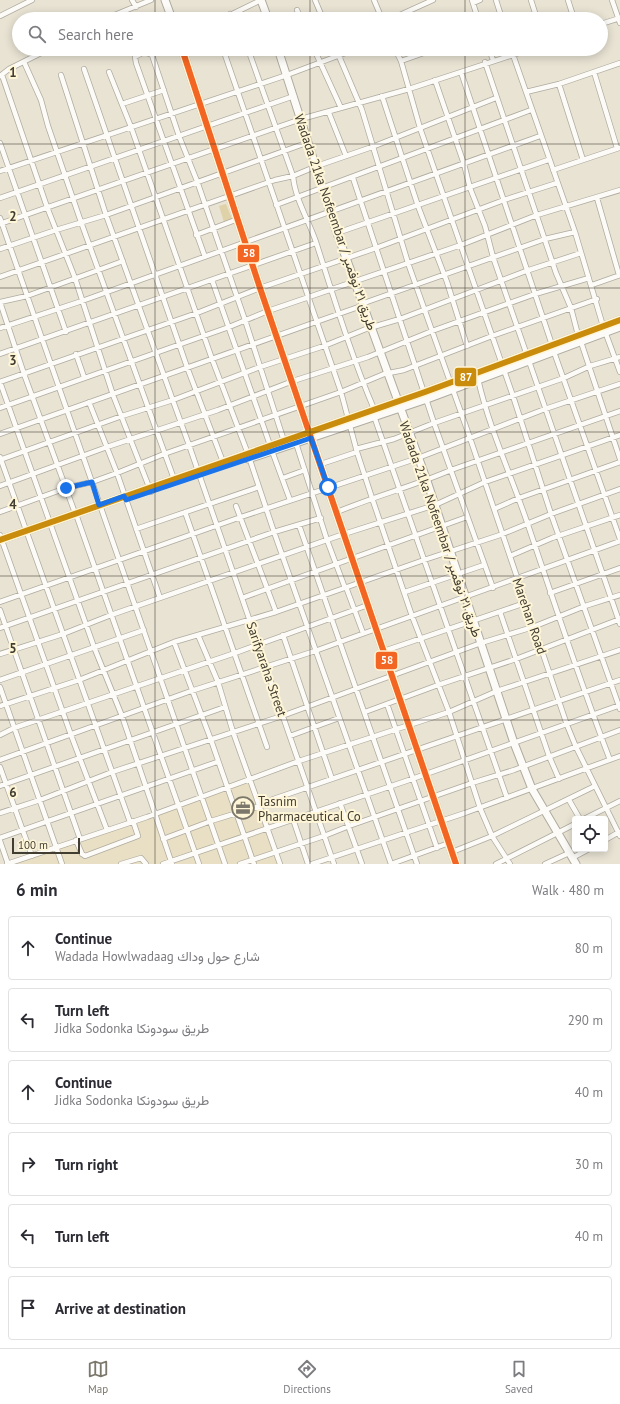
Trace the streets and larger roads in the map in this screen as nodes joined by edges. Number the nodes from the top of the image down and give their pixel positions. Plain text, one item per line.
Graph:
1 (32, 0) edge
2 (132, 0) edge
3 (152, 0) edge
4 (165, 0) edge
5 (261, 0) edge
6 (315, 0) edge
7 (374, 0) edge
8 (433, 0) edge
9 (480, 0) edge
10 (496, 0) edge
11 (531, 0) edge
12 (568, 0) edge
13 (612, 0) edge
14 (472, 1) edge
15 (421, 2) edge
16 (136, 7) junction
17 (123, 12) edge
18 (169, 12) edge
19 (234, 12) edge
20 (265, 12) edge
21 (320, 12) edge
22 (379, 12) edge
23 (404, 12) edge
24 (476, 12) edge
25 (500, 12) edge
26 (535, 12) edge
27 (572, 12) edge
28 (0, 16) edge
29 (619, 20) edge
30 (608, 22) edge
31 (36, 56) edge
32 (138, 56) edge
33 (152, 56) edge
34 (184, 56) edge
35 (226, 56) edge
36 (250, 56) edge
37 (280, 56) edge
38 (318, 56) edge
39 (339, 56) joint
40 (398, 56) edge
41 (415, 56) edge
42 (492, 56) edge
43 (508, 56) edge
44 (512, 56) edge
45 (493, 60) junction
46 (401, 61) junction
47 (24, 62) junction
48 (485, 62) junction
49 (321, 63) junction
50 (620, 63) edge
51 (84, 69) dead end
52 (109, 72) dead end
53 (460, 72) junction
54 (594, 72) junction
55 (61, 75) dead end
56 (287, 75) junction
57 (1, 76) edge
58 (435, 80) junction
59 (260, 84) junction
60 (559, 84) junction
61 (409, 88) junction
62 (164, 90) junction
63 (239, 91) junction
64 (526, 92) junction
65 (148, 96) junction
66 (294, 96) junction
67 (382, 96) junction
68 (496, 98) junction
69 (357, 103) junction
70 (122, 104) junction
71 (200, 104) junction
72 (268, 106) junction
73 (472, 107) junction
74 (341, 108) junction
75 (531, 110) junction
76 (329, 113) junction
77 (171, 114) junction
78 (245, 114) junction
79 (447, 117) junction
80 (155, 119) junction
81 (301, 119) junction
82 (505, 120) junction
83 (206, 126) junction
84 (131, 127) junction
85 (275, 128) junction
86 (420, 128) junction
87 (480, 130) junction
88 (106, 136) junction
89 (179, 136) junction
90 (252, 136) junction
91 (396, 136) junction
92 (540, 136) junction
93 (454, 140) junction
94 (83, 142) junction
95 (163, 142) junction
96 (309, 142) junction
97 (0, 143) edge
98 (514, 145) junction
99 (372, 147) junction
100 (619, 148) edge
101 (214, 149) junction
102 (139, 150) junction
103 (428, 150) junction
104 (56, 152) junction
105 (284, 152) junction
106 (488, 154) junction
107 (346, 156) junction
108 (32, 159) junction
109 (114, 159) junction
110 (187, 159) junction
111 (403, 159) junction
112 (261, 160) junction
113 (548, 160) junction
114 (583, 160) junction
115 (464, 164) junction
116 (171, 165) junction
117 (90, 166) junction
118 (317, 166) junction
119 (8, 168) junction
120 (380, 168) junction
121 (522, 169) junction
122 (553, 170) junction
123 (0, 171) edge
124 (147, 172) junction
125 (222, 173) junction
126 (64, 174) junction
127 (436, 174) junction
128 (293, 176) junction
129 (353, 178) junction
130 (497, 179) junction
131 (122, 181) junction
132 (197, 181) junction
133 (410, 182) junction
134 (268, 183) junction
135 (557, 183) junction
136 (39, 184) junction
137 (323, 187) junction
138 (179, 188) junction
139 (470, 188) junction
140 (98, 189) junction
141 (386, 190) junction
142 (620, 190) edge
143 (17, 192) junction
144 (529, 192) junction
145 (155, 196) junction
146 (230, 196) junction
147 (298, 197) junction
148 (444, 197) junction
149 (0, 198) edge
150 (72, 198) junction
151 (597, 198) junction
152 (504, 200) junction
153 (360, 201) junction
154 (130, 205) junction
155 (276, 205) junction
156 (204, 206) junction
157 (418, 206) junction
158 (565, 206) junction
159 (47, 207) junction
160 (478, 209) junction
161 (188, 212) junction
162 (331, 212) junction
163 (393, 214) junction
164 (25, 215) junction
165 (106, 215) junction
166 (537, 216) junction
167 (238, 219) junction
168 (452, 219) junction
169 (163, 220) junction
170 (308, 220) junction
171 (1, 222) edge
172 (80, 222) junction
173 (368, 222) junction
174 (512, 225) junction
175 (426, 228) junction
176 (139, 229) junction
177 (212, 229) junction
178 (284, 229) junction
179 (56, 230) junction
180 (575, 232) junction
181 (337, 233) junction
182 (487, 234) junction
183 (196, 235) junction
184 (114, 237) junction
185 (33, 238) junction
186 (400, 238) junction
187 (545, 239) junction
188 (246, 241) junction
189 (316, 243) junction
190 (461, 245) junction
191 (10, 246) junction
192 (90, 246) junction
193 (376, 248) junction
194 (519, 248) junction
195 (0, 249) edge
196 (293, 250) junction
197 (220, 252) junction
198 (436, 253) junction
199 (581, 253) junction
200 (65, 255) junction
201 (205, 257) junction
202 (493, 257) junction
203 (347, 258) junction
204 (123, 260) junction
205 (553, 262) junction
206 (43, 263) junction
207 (408, 263) junction
208 (253, 265) junction
209 (179, 266) junction
210 (323, 266) junction
211 (467, 267) junction
212 (98, 269) junction
213 (18, 270) junction
214 (384, 271) junction
215 (526, 271) junction
216 (155, 274) junction
217 (228, 274) junction
218 (301, 274) junction
219 (443, 275) junction
220 (620, 275) edge
221 (0, 277) edge
222 (75, 278) junction
223 (589, 278) junction
224 (212, 280) junction
225 (501, 280) junction
226 (356, 281) junction
227 (131, 283) junction
228 (416, 285) junction
229 (592, 285) junction
230 (560, 286) junction
231 (50, 287) junction
232 (187, 288) junction
233 (260, 288) junction
234 (331, 290) junction
235 (476, 290) junction
236 (106, 292) junction
237 (391, 294) junction
238 (535, 294) junction
239 (27, 296) junction
240 (163, 297) junction
241 (236, 297) junction
242 (307, 297) junction
243 (452, 299) junction
244 (597, 299) junction
245 (82, 301) junction
246 (0, 302) edge
247 (509, 303) junction
248 (221, 304) junction
249 (364, 304) junction
250 (139, 305) junction
251 (571, 308) junction
252 (58, 309) junction
253 (425, 310) junction
254 (268, 311) junction
255 (197, 313) junction
256 (483, 313) junction
257 (339, 314) junction
258 (114, 315) junction
259 (34, 318) junction
260 (400, 319) junction
261 (543, 319) junction
262 (245, 320) junction
263 (620, 320) edge
264 (172, 321) junction
265 (458, 322) junction
266 (316, 323) junction
267 (89, 324) junction
268 (8, 326) junction
269 (229, 327) junction
270 (371, 327) junction
271 (518, 327) junction
272 (620, 327) edge
273 (0, 328) edge
274 (147, 329) junction
275 (604, 329) junction
276 (432, 331) junction
277 (66, 332) junction
278 (204, 335) junction
279 (277, 335) junction
280 (492, 336) junction
281 (347, 337) junction
282 (122, 338) junction
283 (580, 339) junction
284 (41, 340) junction
285 (408, 342) junction
286 (180, 343) junction
287 (253, 344) junction
288 (552, 345) junction
289 (324, 346) junction
290 (467, 346) junction
291 (97, 347) junction
292 (16, 349) junction
293 (236, 350) junction
294 (156, 352) junction
295 (380, 352) junction
296 (554, 352) junction
297 (0, 354) edge
298 (76, 354) junction
299 (440, 356) junction
300 (618, 357) edge
301 (529, 358) junction
302 (212, 359) junction
303 (286, 359) junction
304 (130, 361) junction
305 (355, 361) junction
306 (50, 364) junction
307 (502, 364) junction
308 (415, 365) junction
309 (590, 366) junction
310 (187, 367) junction
311 (260, 367) junction
312 (105, 369) junction
313 (332, 369) junction
314 (504, 372) junction
315 (620, 372) edge
316 (245, 373) junction
317 (478, 373) junction
318 (24, 374) junction
319 (388, 374) junction
320 (164, 375) junction
321 (84, 378) junction
322 (564, 378) junction
323 (293, 381) junction
324 (479, 381) junction
325 (221, 382) junction
326 (449, 382) junction
327 (363, 383) junction
328 (620, 384) edge
329 (140, 385) junction
330 (538, 386) junction
331 (58, 387) junction
332 (452, 390) junction
333 (197, 391) junction
334 (268, 391) junction
335 (598, 391) junction
336 (341, 392) junction
337 (113, 395) junction
338 (33, 396) junction
339 (426, 396) junction
340 (513, 396) junction
341 (253, 397) junction
342 (173, 400) junction
343 (572, 401) junction
344 (90, 402) junction
345 (8, 405) junction
346 (398, 405) junction
347 (486, 405) junction
348 (230, 406) junction
349 (301, 406) junction
350 (0, 408) edge
351 (147, 408) junction
352 (67, 410) junction
353 (545, 410) junction
354 (620, 410) edge
355 (374, 413) junction
356 (205, 414) junction
357 (461, 414) junction
358 (122, 416) junction
359 (275, 416) junction
360 (606, 416) junction
361 (42, 419) junction
362 (262, 420) junction
363 (520, 420) junction
364 (350, 421) junction
365 (181, 422) junction
366 (434, 423) junction
367 (580, 424) junction
368 (98, 425) junction
369 (238, 427) junction
370 (17, 428) junction
371 (493, 429) junction
372 (155, 431) junction
373 (409, 432) junction
374 (554, 433) junction
375 (0, 434) edge
376 (75, 434) junction
377 (310, 435) junction
378 (620, 435) edge
379 (213, 436) junction
380 (614, 437) junction
381 (470, 438) junction
382 (131, 439) junction
383 (284, 441) junction
384 (49, 442) junction
385 (296, 443) junction
386 (382, 443) junction
387 (528, 443) junction
388 (189, 445) junction
389 (107, 447) junction
390 (587, 447) junction
391 (271, 448) junction
392 (444, 448) junction
393 (26, 450) junction
394 (356, 450) junction
395 (502, 452) junction
396 (164, 454) junction
397 (83, 456) junction
398 (249, 456) junction
399 (562, 456) junction
400 (418, 458) junction
401 (0, 459) edge
402 (620, 459) edge
403 (477, 461) junction
404 (223, 462) junction
405 (620, 462) edge
406 (140, 463) junction
407 (321, 464) junction
408 (535, 464) junction
409 (57, 465) junction
410 (391, 465) junction
411 (305, 470) junction
412 (451, 470) junction
413 (595, 470) junction
414 (198, 473) junction
415 (509, 473) junction
416 (34, 474) junction
417 (117, 474) junction
418 (365, 476) junction
419 (283, 478) junction
420 (174, 479) junction
421 (427, 480) junction
422 (570, 480) junction
423 (92, 482) junction
424 (485, 482) junction
425 (9, 483) junction
426 (0, 486) edge
427 (259, 487) junction
428 (328, 487) junction
429 (66, 488) junction
430 (400, 489) junction
431 (620, 489) edge
432 (150, 490) junction
433 (543, 490) junction
434 (312, 493) junction
435 (459, 494) junction
436 (603, 495) junction
437 (42, 496) junction
438 (125, 498) junction
439 (372, 498) junction
440 (519, 498) junction
441 (290, 500) junction
442 (210, 503) junction
443 (578, 504) junction
444 (435, 505) junction
445 (18, 506) junction
446 (236, 506) dead end
447 (100, 507) junction
448 (266, 509) junction
449 (494, 509) junction
450 (0, 512) edge
451 (185, 512) junction
452 (337, 512) junction
453 (408, 513) junction
454 (550, 514) junction
455 (76, 515) junction
456 (620, 515) edge
457 (241, 517) junction
458 (467, 517) junction
459 (321, 518) junction
460 (612, 518) junction
461 (381, 522) junction
462 (51, 524) junction
463 (528, 524) junction
464 (299, 525) junction
465 (217, 526) junction
466 (586, 526) junction
467 (442, 527) junction
468 (136, 529) junction
469 (274, 532) junction
470 (28, 533) junction
471 (503, 533) junction
472 (193, 534) junction
473 (344, 534) junction
474 (416, 536) junction
475 (558, 536) junction
476 (327, 540) junction
477 (620, 540) edge
478 (1, 541) edge
479 (250, 542) junction
480 (477, 542) junction
481 (534, 545) junction
482 (390, 546) junction
483 (306, 547) junction
484 (225, 550) junction
485 (594, 550) junction
486 (143, 551) junction
487 (449, 552) junction
488 (283, 556) junction
489 (510, 556) junction
490 (201, 558) junction
491 (353, 558) junction
492 (568, 559) junction
493 (120, 560) junction
494 (424, 560) junction
495 (336, 564) junction
496 (484, 564) junction
497 (258, 565) junction
498 (620, 568) edge
499 (95, 569) junction
500 (542, 569) junction
501 (397, 570) junction
502 (314, 572) junction
503 (233, 573) junction
504 (457, 574) junction
505 (603, 574) junction
506 (152, 575) junction
507 (70, 578) junction
508 (517, 578) junction
509 (292, 579) junction
510 (209, 582) junction
511 (360, 582) junction
512 (128, 583) junction
513 (433, 583) junction
514 (575, 584) junction
515 (46, 586) junction
516 (346, 587) junction
517 (266, 588) junction
518 (493, 588) junction
519 (102, 592) junction
520 (405, 592) junction
521 (550, 593) junction
522 (324, 594) junction
523 (22, 595) junction
524 (620, 595) edge
525 (464, 597) junction
526 (160, 598) junction
527 (242, 598) junction
528 (612, 599) junction
529 (79, 601) junction
530 (0, 602) edge
531 (525, 603) junction
532 (300, 604) junction
533 (368, 605) junction
534 (136, 606) junction
535 (441, 606) junction
536 (585, 606) junction
537 (54, 609) junction
538 (355, 609) junction
539 (0, 610) edge
540 (276, 612) junction
541 (500, 612) junction
542 (111, 615) junction
543 (412, 616) junction
544 (559, 616) junction
545 (30, 618) junction
546 (331, 618) junction
547 (250, 620) junction
548 (473, 621) junction
549 (619, 621) edge
550 (87, 625) junction
551 (307, 626) junction
552 (2, 627) edge
553 (226, 627) junction
554 (533, 627) junction
555 (376, 629) junction
556 (448, 629) junction
557 (144, 630) junction
558 (592, 630) junction
559 (363, 633) junction
560 (63, 634) junction
561 (507, 634) junction
562 (198, 635) junction
563 (283, 636) junction
564 (119, 638) junction
565 (421, 638) junction
566 (566, 640) junction
567 (340, 641) junction
568 (38, 642) junction
569 (174, 642) junction
570 (481, 643) junction
571 (258, 644) junction
572 (94, 647) junction
573 (13, 649) junction
574 (541, 649) junction
575 (315, 650) junction
576 (620, 650) edge
577 (384, 651) junction
578 (151, 652) junction
579 (235, 653) junction
580 (457, 653) junction
581 (0, 654) edge
582 (70, 656) junction
583 (602, 657) junction
584 (291, 659) junction
585 (516, 659) junction
586 (127, 661) junction
587 (209, 661) junction
588 (430, 663) junction
589 (47, 664) junction
590 (265, 666) junction
591 (576, 666) junction
592 (489, 668) junction
593 (184, 669) junction
594 (104, 670) junction
595 (21, 672) junction
596 (242, 674) junction
597 (550, 674) junction
598 (392, 676) junction
599 (465, 677) junction
600 (160, 678) junction
601 (0, 680) edge
602 (79, 680) junction
603 (620, 680) edge
604 (218, 682) junction
605 (524, 683) junction
606 (610, 683) junction
607 (438, 685) junction
608 (137, 686) junction
609 (0, 687) edge
610 (55, 688) junction
611 (356, 688) junction
612 (191, 691) junction
613 (497, 691) junction
614 (586, 692) junction
615 (112, 694) junction
616 (30, 696) junction
617 (332, 698) junction
618 (400, 698) junction
619 (168, 700) junction
620 (474, 701) junction
621 (559, 701) junction
622 (87, 702) junction
623 (6, 704) junction
624 (386, 704) junction
625 (0, 706) edge
626 (620, 706) edge
627 (225, 707) junction
628 (308, 707) junction
629 (145, 708) junction
630 (533, 710) junction
631 (63, 712) junction
632 (365, 712) junction
633 (449, 712) junction
634 (594, 714) junction
635 (122, 716) junction
636 (201, 716) junction
637 (282, 716) junction
638 (339, 718) junction
639 (39, 720) junction
640 (506, 720) junction
641 (176, 724) junction
642 (260, 724) junction
643 (409, 724) junction
644 (567, 725) junction
645 (96, 726) junction
646 (14, 728) junction
647 (315, 728) junction
648 (395, 728) junction
649 (482, 728) junction
650 (620, 730) edge
651 (153, 732) junction
652 (233, 732) junction
653 (542, 734) junction
654 (0, 735) edge
655 (71, 735) junction
656 (290, 736) junction
657 (373, 736) junction
658 (457, 736) junction
659 (601, 737) junction
660 (211, 740) junction
661 (130, 741) junction
662 (514, 743) junction
663 (48, 744) junction
664 (349, 746) junction
665 (267, 747) dead end
666 (576, 747) junction
667 (185, 749) junction
668 (104, 750) junction
669 (417, 751) junction
670 (490, 751) junction
671 (22, 752) junction
672 (324, 754) junction
673 (404, 755) junction
674 (161, 756) junction
675 (549, 756) junction
676 (620, 756) edge
677 (80, 759) junction
678 (464, 759) junction
679 (0, 760) edge
680 (610, 760) junction
681 (299, 761) junction
682 (217, 762) junction
683 (383, 762) junction
684 (137, 764) junction
685 (56, 766) junction
686 (523, 766) junction
687 (0, 767) edge
688 (587, 768) junction
689 (192, 771) junction
690 (358, 771) junction
691 (112, 772) junction
692 (424, 775) junction
693 (499, 775) junction
694 (31, 776) junction
695 (250, 778) junction
696 (332, 779) junction
697 (412, 779) junction
698 (559, 779) junction
699 (169, 780) junction
700 (88, 781) junction
701 (472, 783) junction
702 (6, 784) junction
703 (0, 786) edge
704 (595, 786) junction
705 (227, 787) junction
706 (390, 787) junction
707 (145, 788) junction
708 (308, 788) junction
709 (532, 789) junction
710 (64, 790) junction
711 (366, 794) junction
712 (120, 796) junction
713 (201, 796) junction
714 (433, 798) junction
715 (507, 798) junction
716 (40, 800) junction
717 (569, 800) junction
718 (420, 801) junction
719 (620, 801) edge
720 (340, 803) junction
721 (178, 804) junction
722 (97, 805) junction
723 (259, 805) junction
724 (607, 807) junction
725 (480, 808) junction
726 (16, 809) junction
727 (398, 809) junction
728 (316, 811) junction
729 (544, 811) junction
730 (72, 812) junction
731 (0, 813) edge
732 (236, 813) junction
733 (155, 814) junction
734 (578, 816) edge
735 (590, 816) edge
736 (374, 818) junction
737 (293, 819) junction
738 (211, 821) junction
739 (441, 821) junction
740 (47, 822) junction
741 (132, 822) junction
742 (428, 825) junction
743 (349, 826) junction
744 (572, 826) edge
745 (267, 828) junction
746 (23, 830) junction
747 (107, 830) junction
748 (187, 831) junction
749 (407, 833) junction
750 (558, 833) junction
751 (619, 833) edge
752 (243, 836) junction
753 (324, 836) junction
754 (492, 836) junction
755 (608, 838) edge
756 (163, 839) junction
757 (0, 840) edge
758 (78, 840) junction
759 (382, 840) junction
760 (449, 843) junction
761 (219, 844) junction
762 (301, 844) junction
763 (55, 847) junction
764 (357, 848) junction
765 (437, 848) junction
766 (276, 852) junction
767 (452, 852) junction
768 (584, 852) edge
769 (194, 853) junction
770 (32, 856) junction
771 (414, 856) junction
772 (332, 858) junction
773 (573, 858) edge
774 (507, 859) junction
775 (171, 862) edge
776 (253, 862) edge
777 (7, 864) edge
778 (62, 864) edge
779 (121, 864) edge
780 (146, 864) edge
781 (163, 864) edge
782 (199, 864) edge
783 (225, 864) edge
784 (240, 864) edge
785 (280, 864) edge
786 (308, 864) edge
787 (312, 864) edge
788 (334, 864) edge
789 (362, 864) edge
790 (391, 864) edge
791 (417, 864) edge
792 (456, 864) edge
793 (496, 864) edge
794 (510, 864) edge
795 (546, 864) edge

1 - 28 street
2 - 16 street
3 - 16 street
4 - 18 street
5 - 19 street
5 - 20 street
6 - 21 street
7 - 22 street
8 - 15 street
9 - 14 street
10 - 25 street
11 - 26 street
12 - 27 street
13 - 29 street
14 - 24 street
15 - 23 street
16 - 17 street
29 - 30 street
31 - 47 street
32 - 65 street
33 - 62 street
34 - 71 street
35 - 63 street
36 - 59 street
37 - 56 street, Wadada 21ka Nofeembar / طريق ٢١ نوفمبر
38 - 49 street
39 - 49 street
39 - 69 street, Marehan Road
40 - 46 street
41 - 46 street
42 - 45 street
43 - 45 street
44 - 64 street
45 - 48 street
46 - 61 street
47 - 57 street
47 - 104 street
48 - 53 street
48 - 68 street
49 - 56 street
49 - 74 street
50 - 54 street
51 - 88 street
52 - 70 street
53 - 58 street
53 - 73 street
54 - 60 street
54 - 100 street
55 - 94 street, Sarifyaraha Street
56 - 59 street
56 - 66 street, Wadada 21ka Nofeembar / طريق ٢١ نوفمبر
57 - 108 street
58 - 61 street
58 - 79 street
59 - 63 street
59 - 72 street
60 - 64 street
60 - 114 street
61 - 67 street
61 - 86 street
62 - 65 street
62 - 77 street
63 - 71 street
63 - 78 street
64 - 75 street
65 - 70 street
65 - 80 street
66 - 72 street
66 - 81 street, Wadada 21ka Nofeembar / طريق ٢١ نوفمبر
67 - 69 street
67 - 91 street
68 - 73 street
68 - 82 street
69 - 74 street
69 - 99 street, Marehan Road
70 - 84 street
71 - 77 street
71 - 83 street
72 - 78 street
72 - 85 street
73 - 79 street
73 - 87 street
74 - 76 street
75 - 82 street
75 - 92 street
76 - 81 street
76 - 107 street
77 - 80 street
77 - 89 street
78 - 83 street
78 - 90 street
79 - 86 street
79 - 93 street
80 - 84 street
80 - 95 street
81 - 85 street
81 - 96 street, Wadada 21ka Nofeembar / طريق ٢١ نوفمبر
82 - 87 street
82 - 98 street
83 - 89 street
83 - 101 street
84 - 88 street
84 - 102 street
85 - 90 street
85 - 105 street
86 - 91 street
86 - 103 street
87 - 93 street
87 - 106 street
88 - 94 street
88 - 109 street
89 - 95 street
89 - 110 street
90 - 101 street
90 - 112 street
91 - 99 street
91 - 111 street
92 - 98 street
92 - 113 street
93 - 103 street
93 - 115 street
94 - 104 street
94 - 117 street, Sarifyaraha Street
95 - 102 street
95 - 116 street
96 - 105 street
96 - 118 street, Wadada 21ka Nofeembar / طريق ٢١ نوفمبر
97 - 119 street
98 - 106 street
98 - 121 street
99 - 107 street
99 - 120 street, Marehan Road
100 - 114 street
101 - 110 street
101 - 125 street
102 - 109 street
102 - 124 street
103 - 111 street
103 - 127 street
104 - 108 street
104 - 126 street
105 - 112 street
105 - 128 street
106 - 115 street
106 - 130 street
107 - 118 street
108 - 119 street
108 - 136 street
109 - 117 street
109 - 131 street
110 - 116 street
110 - 132 street
111 - 120 street
111 - 133 street
112 - 125 street
112 - 134 street
113 - 121 street
113 - 122 street
114 - 122 street
115 - 127 street
115 - 139 street
116 - 124 street
116 - 138 street
117 - 126 street
117 - 140 street, Sarifyaraha Street
118 - 128 street
118 - 137 street, Wadada 21ka Nofeembar / طريق ٢١ نوفمبر
119 - 123 street
119 - 143 street
120 - 129 street
120 - 141 street, Marehan Road
121 - 130 street
121 - 144 street
122 - 135 street
124 - 131 street
124 - 145 street
125 - 132 street
125 - 146 street
126 - 136 street
126 - 150 street
127 - 133 street
127 - 148 street
128 - 134 street
128 - 147 street
129 - 137 street
129 - 153 street
130 - 139 street
130 - 152 street
131 - 140 street
131 - 154 street
132 - 138 street
132 - 156 street
133 - 141 street
133 - 157 street
134 - 146 street
134 - 155 street
135 - 144 street
135 - 158 street
136 - 143 street
136 - 159 street
137 - 147 street
137 - 162 street, Wadada 21ka Nofeembar / طريق ٢١ نوفمبر
138 - 145 street
138 - 161 street
139 - 148 street
139 - 160 street
140 - 150 street
140 - 165 street, Sarifyaraha Street
141 - 153 street
141 - 163 street, Marehan Road
142 - 151 street
143 - 149 street
143 - 164 street
144 - 152 street
144 - 166 street
145 - 154 street
145 - 169 street
146 - 156 street
146 - 167 street
147 - 155 street
147 - 170 street
148 - 157 street
148 - 168 street
150 - 159 street
150 - 172 street
151 - 158 street
151 - 220 street
152 - 160 street
152 - 174 street
153 - 162 street
153 - 173 street
154 - 165 street
154 - 176 street
155 - 178 street
156 - 161 street
156 - 177 street
157 - 163 street
157 - 175 street
158 - 166 street
158 - 180 street
159 - 164 street
159 - 179 street
160 - 168 street
160 - 182 street
161 - 169 street
161 - 183 street
162 - 170 street
162 - 181 street, Wadada 21ka Nofeembar / طريق ٢١ نوفمبر
163 - 173 street
163 - 186 street, Marehan Road
164 - 171 street
164 - 185 street
165 - 172 street
165 - 184 street, Sarifyaraha Street
166 - 174 street
166 - 187 street
167 - 177 street
167 - 188 street
168 - 175 street
168 - 190 street
169 - 176 street
169 - 209 street
170 - 178 street
170 - 189 street
171 - 191 street
172 - 179 street
172 - 192 street
173 - 181 street
173 - 193 street
174 - 182 street
174 - 194 street
175 - 186 street
175 - 198 street
176 - 184 street
176 - 216 street
177 - 183 street
177 - 197 street
178 - 188 street
178 - 196 street
179 - 185 street
179 - 200 street
180 - 187 street
180 - 199 street
181 - 203 street, Wadada 21ka Nofeembar / طريق ٢١ نوفمبر
182 - 190 street
182 - 202 street
183 - 201 street
184 - 192 street
184 - 204 street, Sarifyaraha Street
185 - 191 street
185 - 206 street
186 - 193 street
186 - 207 street, Marehan Road
187 - 194 street
187 - 205 street
188 - 197 street
188 - 208 street
189 - 196 street
189 - 210 street
190 - 198 street
190 - 211 street
191 - 195 street
191 - 213 street
192 - 200 street
192 - 212 street
193 - 203 street
193 - 214 street
194 - 202 street
194 - 215 street
196 - 208 street
196 - 218 street
197 - 201 street
197 - 217 street
198 - 207 street
198 - 219 street
199 - 205 street
199 - 223 street
200 - 206 street
200 - 222 street
201 - 209 street
202 - 211 street
202 - 225 street
203 - 210 street
203 - 226 street, Wadada 21ka Nofeembar / طريق ٢١ نوفمبر
204 - 212 street
204 - 227 street, Sarifyaraha Street
205 - 215 street
205 - 230 street
206 - 213 street
206 - 231 street
207 - 214 street
207 - 228 street, Marehan Road
208 - 217 street
208 - 233 street
209 - 216 street
209 - 232 street
210 - 218 street
210 - 234 street
211 - 219 street
211 - 235 street
212 - 222 street
212 - 236 street
213 - 221 street
213 - 239 street
214 - 226 street
214 - 237 street
215 - 225 street
215 - 238 street
216 - 227 street
216 - 240 street
217 - 224 street
217 - 241 street
218 - 233 street
218 - 242 street
219 - 228 street
219 - 243 street
220 - 229 street
222 - 231 street
222 - 245 street
223 - 229 street
223 - 230 street
224 - 232 street
224 - 248 street
225 - 235 street
225 - 247 street
226 - 234 street
226 - 249 street, Wadada 21ka Nofeembar / طريق ٢١ نوفمبر
227 - 236 street
227 - 250 street, Sarifyaraha Street
228 - 237 street
228 - 253 street, Marehan Road
229 - 244 street
230 - 238 street
230 - 251 street
231 - 239 street
231 - 252 street
232 - 240 street
232 - 255 street
233 - 241 street
233 - 254 street
234 - 242 street
234 - 257 street
235 - 243 street
235 - 256 street
236 - 245 street
236 - 258 street
237 - 249 street
237 - 260 street
238 - 247 street
238 - 261 street
239 - 246 street
239 - 259 street
240 - 250 street
240 - 264 street
241 - 248 street
241 - 262 street
242 - 254 street
242 - 266 street
243 - 253 street
243 - 265 street
244 - 251 street
244 - 275 street
245 - 252 street
245 - 267 street
246 - 268 street
247 - 256 street
247 - 271 street
248 - 255 street
248 - 269 street
249 - 257 street
249 - 270 street, Wadada 21ka Nofeembar / طريق ٢١ نوفمبر
250 - 258 street
250 - 274 street, Sarifyaraha Street
251 - 261 street
251 - 283 street
252 - 259 street
252 - 277 street
253 - 260 street
253 - 276 street, Marehan Road
254 - 262 street
254 - 279 street
255 - 264 street
255 - 278 street
256 - 265 street
256 - 280 street
257 - 266 street
257 - 281 street
258 - 267 street
258 - 282 street
259 - 268 street
259 - 284 street
260 - 270 street
260 - 285 street
261 - 271 street
261 - 288 street
262 - 269 street
262 - 287 street
263 - 275 street
264 - 274 street
264 - 286 street
265 - 276 street
265 - 290 street
266 - 279 street
266 - 289 street
267 - 277 street
267 - 291 street
268 - 273 street
268 - 292 street
269 - 278 street
269 - 293 street
270 - 281 street
270 - 295 street, Wadada 21ka Nofeembar / طريق ٢١ نوفمبر
271 - 280 street
271 - 301 street
272 - 275 street
274 - 282 street
274 - 294 street, Sarifyaraha Street
275 - 283 street
275 - 300 street
276 - 285 street
276 - 299 street, Marehan Road
277 - 284 street
278 - 286 street
278 - 302 street
279 - 287 street
279 - 303 street
280 - 290 street
280 - 307 street
281 - 289 street
281 - 305 street
282 - 291 street
282 - 304 street
283 - 288 street
283 - 296 street
283 - 309 street
284 - 292 street
284 - 306 street
285 - 295 street
285 - 308 street
286 - 294 street
286 - 310 street
287 - 293 street
287 - 311 street
288 - 301 street
289 - 303 street
289 - 313 street
290 - 299 street
291 - 298 street
291 - 312 street
292 - 297 street
292 - 318 street
293 - 302 street
293 - 316 street
294 - 304 street
294 - 320 street, Sarifyaraha Street
295 - 305 street
295 - 319 street, Wadada 21ka Nofeembar / طريق ٢١ نوفمبر
296 - 301 street
296 - 322 street
298 - 306 street
298 - 321 street
299 - 308 street
299 - 326 street, Marehan Road
300 - 309 street
300 - 315 street
301 - 307 street
301 - 314 street
301 - 330 street
302 - 310 street
302 - 325 street
303 - 311 street
303 - 323 street
304 - 312 street
304 - 329 street
305 - 313 street
305 - 327 street
306 - 318 street
306 - 331 street
307 - 314 street
307 - 317 street
308 - 319 street
308 - 339 street
309 - 322 street
309 - 335 street
310 - 320 street
310 - 333 street
311 - 316 street
311 - 334 street
312 - 321 street
312 - 337 street
313 - 323 street
313 - 336 street
314 - 324 street
314 - 340 street
316 - 325 street
316 - 341 street
317 - 324 street
317 - 326 street
318 - 338 street
318 - 345 street
319 - 327 street
319 - 346 street, Wadada 21ka Nofeembar / طريق ٢١ نوفمبر
320 - 329 street
320 - 342 street, Sarifyaraha Street
321 - 331 street
322 - 330 street
322 - 343 street
323 - 334 street
323 - 349 street
324 - 332 street
324 - 347 street
325 - 333 street
325 - 348 street
326 - 332 street, Marehan Road
326 - 339 street
327 - 336 street
327 - 355 street
328 - 335 street
329 - 337 street
329 - 351 street
330 - 340 street
330 - 353 street
331 - 338 street
331 - 352 street
332 - 339 street
332 - 357 street, Marehan Road
333 - 342 street
333 - 356 street
334 - 341 street
334 - 359 street
335 - 343 street
335 - 360 street
336 - 349 street
336 - 364 street
337 - 344 street
337 - 358 street
338 - 345 street
338 - 361 street
339 - 346 street
339 - 366 street
340 - 347 street
340 - 363 street
341 - 348 street
341 - 362 street
342 - 351 street
342 - 365 street, Sarifyaraha Street
343 - 353 street
343 - 367 street
344 - 352 street
344 - 368 street
345 - 350 street
345 - 370 street
346 - 355 street
346 - 373 street, Wadada 21ka Nofeembar / طريق ٢١ نوفمبر
347 - 357 street
347 - 371 street
348 - 356 street
348 - 369 street
349 - 359 street
349 - 377 street
351 - 358 street
351 - 372 street
352 - 361 street
352 - 376 street
353 - 363 street
353 - 374 street
354 - 360 street
355 - 364 street
355 - 386 street
356 - 365 street
356 - 379 street
357 - 366 street
357 - 381 street, Marehan Road
358 - 368 street
358 - 382 street
359 - 362 street
359 - 383 street
360 - 367 street
360 - 380 street
361 - 370 street
361 - 384 street
362 - 369 street
362 - 391 street
363 - 371 street
363 - 387 street
364 - 377 street
364 - 394 street
365 - 372 street
365 - 388 street, Sarifyaraha Street
366 - 373 street
366 - 392 street
367 - 374 street
367 - 390 street
368 - 376 street
368 - 389 street
369 - 379 street
369 - 398 street
370 - 375 street
370 - 393 street
371 - 381 street
371 - 395 street
372 - 382 street
372 - 396 street
373 - 386 street
373 - 400 street, Wadada 21ka Nofeembar / طريق ٢١ نوفمبر
374 - 387 street
374 - 399 street
376 - 384 street
376 - 397 street
377 - 383 street
377 - 385 street
377 - 407 street
378 - 380 street
379 - 388 street
379 - 404 street
380 - 390 street
380 - 402 street
381 - 392 street
381 - 403 street, Marehan Road
382 - 389 street
382 - 406 street
383 - 391 street
384 - 393 street
384 - 409 street
385 - 391 street
385 - 411 street
386 - 394 street
386 - 410 street
387 - 395 street
387 - 408 street
388 - 396 street
388 - 414 street, Sarifyaraha Street
389 - 397 street
389 - 417 street
390 - 399 street
390 - 413 street
391 - 398 street
391 - 419 street
392 - 400 street
392 - 412 street
393 - 401 street
393 - 416 street
394 - 407 street
394 - 418 street
395 - 403 street
395 - 415 street
396 - 406 street
396 - 420 street
397 - 409 street
397 - 423 street
398 - 404 street
398 - 414 street
398 - 427 street
399 - 408 street
399 - 422 street
400 - 410 street
400 - 421 street, Wadada 21ka Nofeembar / طريق ٢١ نوفمبر
401 - 425 street
403 - 412 street
403 - 424 street, Marehan Road
404 - 414 street
405 - 413 street
406 - 417 street
406 - 432 street
407 - 428 street
408 - 415 street
408 - 433 street
409 - 416 street
409 - 429 street
410 - 418 street
410 - 430 street
411 - 419 street
411 - 434 street
412 - 421 street
412 - 435 street
413 - 422 street
413 - 436 street
414 - 420 street
414 - 432 street
414 - 442 street, Sarifyaraha Street
415 - 424 street
415 - 440 street
416 - 425 street
416 - 437 street
417 - 423 street
417 - 438 street
418 - 428 street
418 - 439 street
419 - 441 street
420 - 432 street
421 - 430 street
421 - 444 street, Wadada 21ka Nofeembar / طريق ٢١ نوفمبر
422 - 433 street
422 - 443 street
423 - 429 street
423 - 447 street
424 - 435 street
424 - 449 street, Marehan Road
425 - 426 street
425 - 445 street
427 - 442 street
427 - 448 street
428 - 434 street
428 - 452 street
429 - 437 street
429 - 455 street
430 - 439 street
430 - 453 street
431 - 436 street
432 - 438 street
433 - 440 street
433 - 454 street
434 - 441 street
434 - 459 street
435 - 444 street
435 - 458 street
436 - 443 street
436 - 460 street
437 - 445 street
437 - 462 street
438 - 447 street
438 - 468 street
439 - 452 street
439 - 461 street
440 - 449 street
440 - 463 street
441 - 448 street
442 - 451 street
442 - 465 street, Sarifyaraha Street
443 - 454 street
443 - 466 street
444 - 453 street
444 - 467 street, Wadada 21ka Nofeembar / طريق ٢١ نوفمبر
445 - 450 street
445 - 470 street
446 - 457 street
447 - 455 street
447 - 493 street
448 - 457 street
448 - 469 street
449 - 471 street, Marehan Road
451 - 468 street
451 - 472 street
452 - 473 street
453 - 461 street
453 - 474 street
454 - 463 street
454 - 475 street
455 - 462 street
455 - 499 street
456 - 460 street
457 - 465 street
457 - 479 street
458 - 467 street
458 - 480 street
459 - 464 street
459 - 476 street
460 - 466 street
460 - 477 street
461 - 473 street
461 - 482 street
462 - 470 street
462 - 507 street
463 - 471 street
463 - 481 street
464 - 469 street
464 - 483 street
465 - 472 street
465 - 484 street, Sarifyaraha Street
466 - 475 street
466 - 485 street
467 - 474 street
467 - 487 street, Wadada 21ka Nofeembar / طريق ٢١ نوفمبر
468 - 486 street
469 - 479 street
469 - 488 street
470 - 478 street
470 - 515 street
471 - 480 street
471 - 489 street, Marehan Road
472 - 486 street
472 - 490 street
473 - 476 street
473 - 491 street
474 - 482 street
474 - 494 street
475 - 481 street
475 - 492 street
476 - 483 street
476 - 495 street
477 - 485 street
478 - 523 street
479 - 484 street
479 - 497 street
480 - 487 street
480 - 496 street
481 - 489 street
481 - 500 street
482 - 491 street
482 - 501 street
483 - 488 street
483 - 502 street
484 - 490 street
484 - 503 street, Sarifyaraha Street
485 - 492 street
485 - 505 street
486 - 493 street
486 - 506 street
487 - 494 street
487 - 504 street, Wadada 21ka Nofeembar / طريق ٢١ نوفمبر
488 - 497 street
488 - 509 street
489 - 508 street, Marehan Road
490 - 506 street
490 - 510 street
491 - 495 street
491 - 511 street
492 - 500 street
492 - 514 street
493 - 499 street
493 - 512 street
494 - 501 street
494 - 513 street
495 - 502 street
495 - 516 street
496 - 504 street
496 - 518 street
497 - 503 street
497 - 517 street
498 - 505 street
499 - 507 street
499 - 519 street
500 - 508 street
500 - 521 street
501 - 511 street
501 - 520 street
502 - 509 street
502 - 522 street
503 - 510 street
503 - 527 street, Sarifyaraha Street
504 - 513 street
504 - 525 street, Wadada 21ka Nofeembar / طريق ٢١ نوفمبر
505 - 514 street
505 - 528 street
506 - 512 street
506 - 526 street
507 - 515 street
507 - 529 street
508 - 518 street
508 - 531 street, Marehan Road
509 - 517 street
509 - 532 street
510 - 526 street
510 - 553 street
511 - 516 street
511 - 533 street
512 - 519 street
512 - 534 street
513 - 520 street
513 - 535 street
514 - 521 street
514 - 536 street
515 - 523 street
515 - 537 street
516 - 522 street
516 - 538 street
517 - 527 street
517 - 540 street
518 - 525 street
519 - 529 street
519 - 542 street
520 - 543 street
521 - 544 street
522 - 532 street
522 - 546 street
523 - 530 street
523 - 545 street
524 - 528 street
525 - 535 street
525 - 548 street, Wadada 21ka Nofeembar / طريق ٢١ نوفمبر
526 - 534 street
527 - 547 street, Sarifyaraha Street
528 - 536 street
528 - 549 street
529 - 537 street
529 - 550 street
531 - 541 street
531 - 554 street, Marehan Road
532 - 540 street
532 - 551 street
533 - 538 street
533 - 555 street
534 - 542 street
534 - 557 street
535 - 543 street
535 - 556 street
536 - 544 street
536 - 558 street
537 - 545 street
537 - 560 street
538 - 546 street
538 - 559 street
539 - 552 street
540 - 547 street
541 - 548 street
541 - 561 street
542 - 550 street
542 - 564 street
543 - 555 street
543 - 565 street
544 - 554 street
544 - 566 street
545 - 552 street
545 - 568 street
546 - 551 street
546 - 567 street
547 - 553 street
547 - 571 street, Sarifyaraha Street
548 - 556 street
548 - 570 street, Wadada 21ka Nofeembar / طريق ٢١ نوفمبر
549 - 558 street
550 - 560 street
550 - 572 street
551 - 563 street
551 - 575 street
552 - 573 street
553 - 562 street
553 - 579 street
554 - 561 street
554 - 574 street, Marehan Road
555 - 559 street
555 - 577 street
556 - 565 street
556 - 580 street
557 - 564 street
557 - 578 street
558 - 566 street
558 - 583 street
559 - 567 street
560 - 568 street
560 - 582 street
561 - 570 street
561 - 585 street
562 - 569 street
562 - 587 street
563 - 571 street
563 - 584 street
564 - 572 street
564 - 586 street
565 - 577 street
565 - 588 street
566 - 574 street
566 - 591 street
567 - 575 street
567 - 611 street
568 - 573 street
568 - 589 street
569 - 578 street
569 - 593 street
570 - 580 street
570 - 592 street, Wadada 21ka Nofeembar / طريق ٢١ نوفمبر
571 - 579 street
571 - 590 street, Sarifyaraha Street
572 - 582 street
572 - 594 street
573 - 581 street
573 - 595 street
574 - 585 street
574 - 597 street, Marehan Road
575 - 584 street
575 - 617 street
576 - 583 street
577 - 598 street
578 - 586 street
578 - 600 street
579 - 587 street
579 - 596 street
580 - 588 street
580 - 599 street
582 - 589 street
582 - 602 street
583 - 591 street
583 - 606 street
584 - 590 street
584 - 628 street
585 - 592 street
585 - 605 street
586 - 594 street
586 - 608 street
587 - 593 street
587 - 604 street
588 - 598 street
588 - 607 street
589 - 595 street
589 - 610 street
590 - 596 street
590 - 637 street, Sarifyaraha Street
591 - 597 street
591 - 614 street
592 - 599 street
592 - 613 street, Wadada 21ka Nofeembar / طريق ٢١ نوفمبر
593 - 600 street
593 - 612 street
594 - 602 street
594 - 615 street
595 - 601 street
595 - 616 street
596 - 604 street
596 - 642 street
597 - 605 street
597 - 621 street, Marehan Road
598 - 611 street
598 - 618 street
599 - 607 street
599 - 620 street
600 - 608 street
600 - 619 street
602 - 610 street
602 - 622 street
603 - 606 street
604 - 612 street
604 - 627 street
605 - 613 street
605 - 630 street
606 - 614 street
606 - 626 street
607 - 618 street
607 - 633 street
608 - 615 street
608 - 629 street
609 - 623 street
610 - 616 street
610 - 631 street
611 - 617 street
611 - 632 street
612 - 619 street
612 - 636 street
613 - 620 street
613 - 640 street, Wadada 21ka Nofeembar / طريق ٢١ نوفمبر
614 - 621 street
614 - 634 street
615 - 622 street
615 - 635 street
616 - 623 street
616 - 639 street
617 - 628 street
617 - 638 street
618 - 624 street
618 - 643 street
619 - 629 street
619 - 641 street
620 - 633 street
620 - 649 street
621 - 630 street
621 - 644 street, Marehan Road
622 - 631 street
622 - 645 street
623 - 625 street
623 - 646 street
624 - 632 street
624 - 648 street
626 - 634 street
627 - 636 street
627 - 652 street
628 - 637 street
628 - 647 street
629 - 635 street
629 - 651 street
630 - 640 street
630 - 653 street
631 - 639 street
631 - 655 street
632 - 657 street
633 - 643 street
633 - 658 street
634 - 644 street
634 - 659 street
635 - 645 street
635 - 661 street
636 - 641 street
636 - 660 street
637 - 642 street
637 - 656 street, Sarifyaraha Street
638 - 647 street
638 - 664 street
639 - 646 street
639 - 663 street
640 - 649 street
640 - 662 street, Wadada 21ka Nofeembar / طريق ٢١ نوفمبر
641 - 651 street
641 - 667 street
642 - 652 street
642 - 665 street
643 - 648 street
643 - 669 street
644 - 653 street
644 - 666 street, Marehan Road
645 - 655 street
645 - 668 street
646 - 654 street
646 - 671 street
647 - 656 street
647 - 672 street
648 - 657 street
648 - 673 street
649 - 658 street
649 - 670 street
650 - 659 street
651 - 661 street
651 - 674 street
652 - 660 street
652 - 695 street
653 - 662 street
653 - 675 street
655 - 663 street
655 - 677 street
656 - 681 street, Sarifyaraha Street
657 - 664 street
657 - 683 street
658 - 669 street
658 - 678 street
659 - 666 street
659 - 680 street
660 - 667 street
660 - 682 street
661 - 668 street
661 - 684 street
662 - 670 street
662 - 686 street, Wadada 21ka Nofeembar / طريق ٢١ نوفمبر
663 - 671 street
663 - 685 street
664 - 672 street
664 - 690 street
666 - 675 street
666 - 688 street, Marehan Road
667 - 674 street
667 - 689 street
668 - 677 street
668 - 691 street
669 - 673 street
669 - 692 street
670 - 678 street
670 - 693 street
671 - 679 street
671 - 694 street
672 - 681 street
672 - 696 street
673 - 683 street
673 - 697 street
674 - 684 street
674 - 699 street
675 - 686 street
675 - 698 street
676 - 680 street
677 - 685 street
677 - 700 street
678 - 692 street
678 - 701 street
680 - 688 street
681 - 695 street
681 - 708 street, Sarifyaraha Street
682 - 689 street
682 - 705 street
683 - 690 street
683 - 706 street
684 - 691 street
684 - 707 street
685 - 694 street
685 - 710 street
686 - 693 street
686 - 709 street, Wadada 21ka Nofeembar / طريق ٢١ نوفمبر
687 - 702 street
688 - 698 street
688 - 704 street, Marehan Road
689 - 699 street
689 - 713 street
690 - 696 street
690 - 711 street
691 - 700 street
691 - 712 street
692 - 697 street
692 - 714 street
693 - 701 street
693 - 715 street
694 - 702 street
694 - 716 street
695 - 705 street
695 - 723 street
696 - 708 street
697 - 706 street
697 - 718 street
698 - 709 street
699 - 707 street
699 - 721 street
700 - 710 street
700 - 722 street
701 - 714 street
701 - 725 street
702 - 703 street
702 - 726 street
704 - 717 street
704 - 724 street, Marehan Road
705 - 713 street
705 - 732 street
706 - 711 street
706 - 727 street
707 - 712 street
707 - 733 street
708 - 723 street
708 - 728 street, Sarifyaraha Street
709 - 715 street
709 - 729 street, Wadada 21ka Nofeembar / طريق ٢١ نوفمبر
710 - 716 street
710 - 730 street
711 - 720 street
711 - 736 street
712 - 722 street
712 - 741 street
713 - 721 street
713 - 738 street
714 - 718 street
714 - 739 street
715 - 725 street
716 - 726 street
716 - 740 street
717 - 729 street
717 - 734 street
718 - 727 street
718 - 742 street
719 - 724 street
720 - 728 street
720 - 743 street
721 - 733 street
721 - 748 street
722 - 730 street
722 - 747 street
723 - 732 street
723 - 745 street
724 - 735 street
724 - 751 street, Marehan Road
725 - 739 street
725 - 754 street
726 - 731 street
726 - 746 street
727 - 736 street
727 - 749 street
728 - 737 street
728 - 753 street, Sarifyaraha Street
729 - 750 street, Wadada 21ka Nofeembar / طريق ٢١ نوفمبر
729 - 754 street
730 - 740 street
730 - 758 street
732 - 738 street
732 - 752 street
733 - 741 street
733 - 756 street
736 - 743 street
736 - 759 street
737 - 745 street
737 - 762 street
738 - 748 street
738 - 761 street
739 - 742 street
739 - 760 street
740 - 746 street
740 - 763 street
741 - 747 street
741 - 758 street
742 - 749 street
742 - 765 street
743 - 753 street
743 - 764 street
744 - 750 street
745 - 752 street
745 - 766 street
746 - 757 street
746 - 770 street
747 - 758 street
748 - 756 street
748 - 769 street
749 - 759 street
749 - 771 street
750 - 773 street, Wadada 21ka Nofeembar / طريق ٢١ نوفمبر
750 - 774 street
751 - 755 street
752 - 761 street
752 - 776 street
753 - 762 street
753 - 772 street, Sarifyaraha Street
754 - 767 street
754 - 774 street
756 - 775 street
757 - 777 street
758 - 763 street
759 - 764 street
759 - 790 street
760 - 765 street
760 - 767 street
761 - 769 street
761 - 783 street
762 - 766 street
762 - 786 street
763 - 770 street
763 - 778 street
764 - 772 street
764 - 789 street
765 - 771 street
766 - 776 street
766 - 785 street
767 - 792 street
768 - 773 street
769 - 775 street
769 - 782 street
770 - 777 street
771 - 790 street
771 - 791 street
772 - 787 street
772 - 788 street, Sarifyaraha Street
773 - 795 street
774 - 793 street
774 - 794 street
775 - 781 street
776 - 784 street
779 - 780 street

